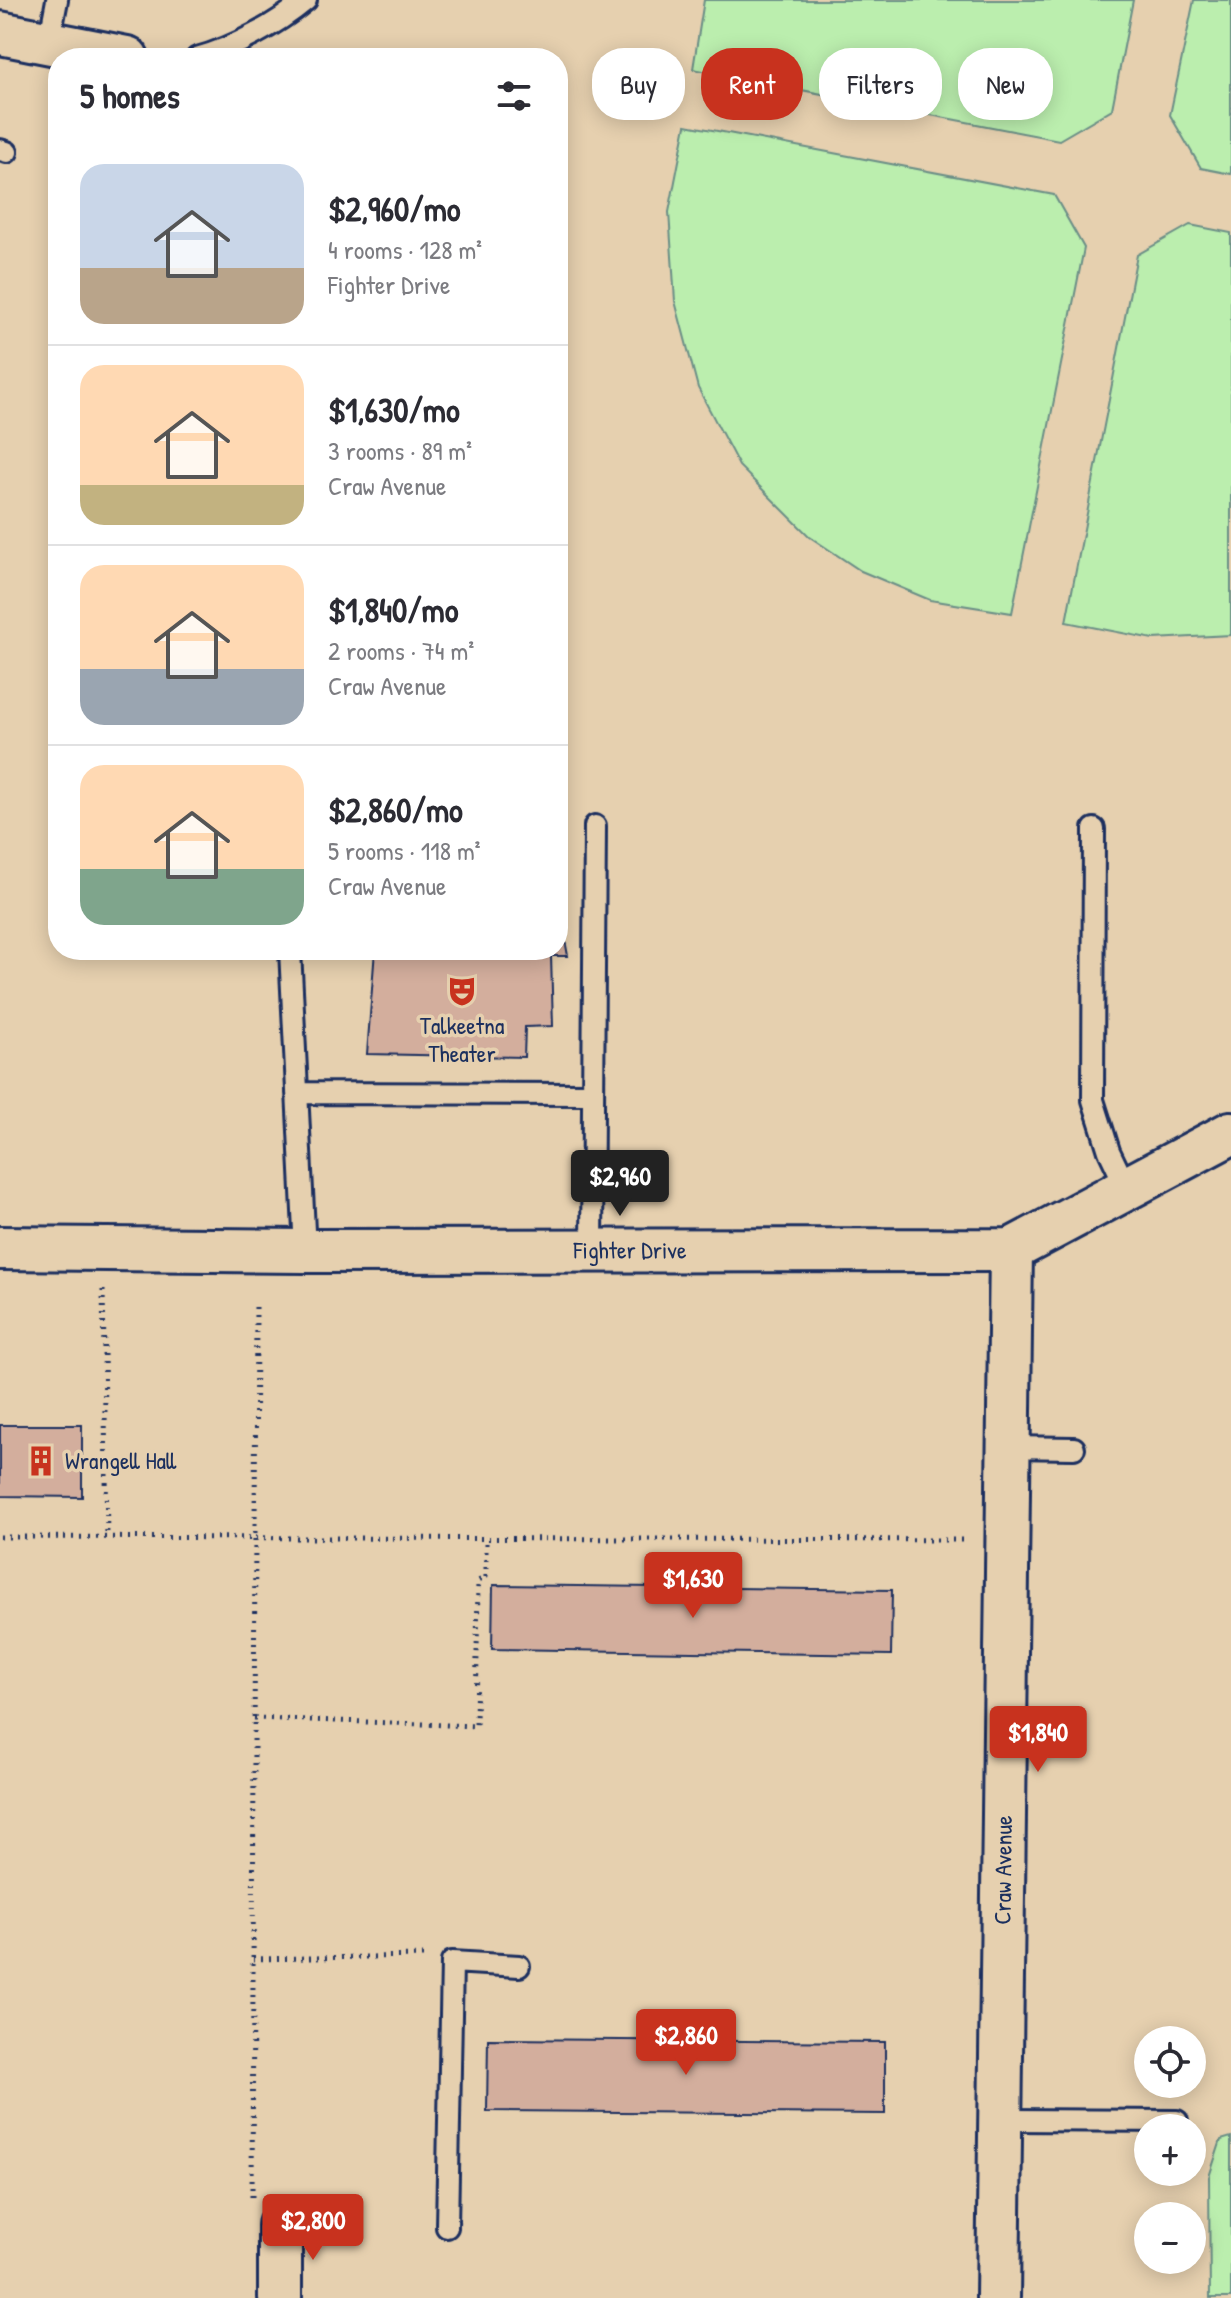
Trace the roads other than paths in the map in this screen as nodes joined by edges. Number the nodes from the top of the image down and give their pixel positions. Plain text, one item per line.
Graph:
1 (57, 0) edge
2 (306, 0) edge
3 (0, 33) edge
4 (49, 42) junction
5 (78, 48) edge
6 (224, 48) edge
7 (595, 826) dead end
8 (1094, 829) dead end
9 (290, 960) edge
10 (297, 1093) junction
11 (593, 1094) junction
12 (1231, 1133) edge
13 (1127, 1189) junction
14 (0, 1248) edge
15 (1011, 1250) junction
16 (305, 1251) junction
17 (592, 1251) junction
18 (1009, 1447) junction
19 (1074, 1448) dead end
20 (519, 1966) dead end
21 (1000, 2120) junction
22 (1134, 2121) edge
23 (266, 2215) road end
24 (447, 2227) dead end
25 (280, 2298) edge
26 (998, 2298) edge

1 - 4 lane
2 - 6 lane
3 - 4 street
4 - 5 street
7 - 11 lane
8 - 13 lane
9 - 10 lane
10 - 11 lane
10 - 16 lane
11 - 17 lane
12 - 13 street, Fighter Drive
13 - 15 street, Fighter Drive
14 - 16 street, Fighter Drive
15 - 17 street, Fighter Drive
15 - 18 street, Craw Avenue
16 - 17 street, Fighter Drive
18 - 19 lane
18 - 21 street, Craw Avenue
20 - 24 lane
21 - 22 lane
21 - 26 street, Craw Avenue
23 - 25 street

